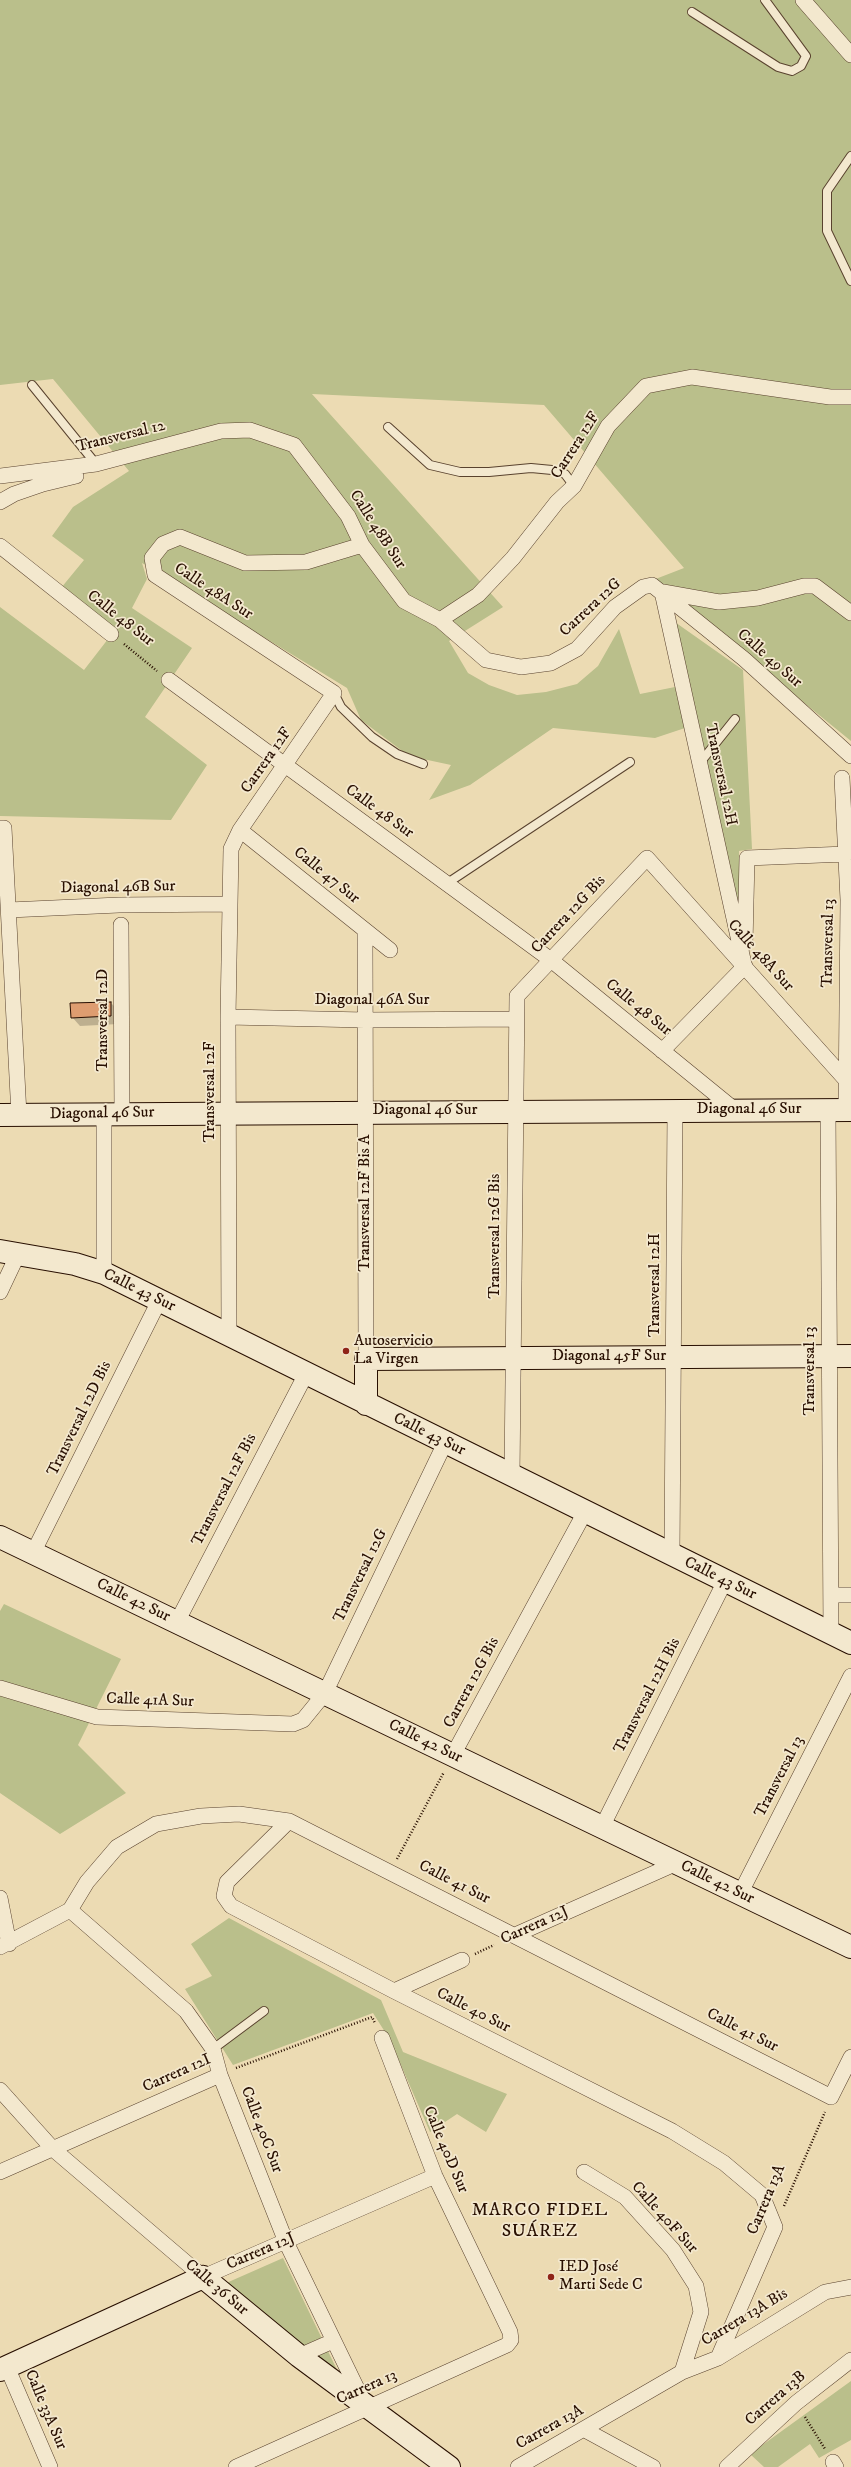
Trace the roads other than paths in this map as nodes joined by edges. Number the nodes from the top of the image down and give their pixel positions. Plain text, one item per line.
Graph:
1 (765, 0) edge
2 (803, 0) edge
3 (692, 12) dead end
4 (851, 55) edge
5 (851, 156) edge
6 (851, 281) edge
7 (32, 385) dead end
8 (851, 397) edge
9 (388, 426) dead end
10 (250, 430) joint
11 (125, 455) junction
12 (96, 464) junction
13 (0, 476) edge
14 (574, 486) junction
15 (0, 502) edge
16 (362, 545) junction
17 (0, 546) edge
18 (662, 592) junction
19 (851, 613) edge
20 (440, 620) junction
21 (111, 634) road end
22 (521, 667) joint
23 (169, 680) road end
24 (334, 693) junction
25 (735, 719) dead end
26 (851, 756) edge
27 (630, 762) dead end
28 (423, 764) dead end
29 (699, 764) junction
30 (286, 766) junction
31 (842, 778) dead end
32 (2, 828) edge
33 (240, 830) junction
34 (231, 849) joint
35 (846, 854) junction
36 (647, 858) joint
37 (446, 884) junction
38 (849, 900) edge
39 (229, 904) junction
40 (8, 910) junction
41 (121, 925) dead end
42 (365, 930) junction
43 (390, 950) dead end
44 (550, 960) junction
45 (744, 966) junction
46 (517, 996) joint
47 (228, 1017) junction
48 (516, 1019) junction
49 (365, 1020) junction
50 (662, 1051) junction
51 (845, 1079) junction
52 (675, 1110) junction
53 (735, 1110) junction
54 (842, 1110) edge
55 (515, 1111) junction
56 (229, 1112) junction
57 (365, 1112) junction
58 (113, 1114) junction
59 (9, 1115) edge
60 (9, 1252) edge
61 (104, 1273) junction
62 (0, 1292) edge
63 (159, 1301) junction
64 (229, 1335) junction
65 (829, 1356) junction
66 (851, 1356) edge
67 (673, 1357) junction
68 (513, 1358) junction
69 (366, 1359) junction
70 (306, 1374) junction
71 (366, 1404) junction
72 (445, 1443) junction
73 (512, 1476) junction
74 (585, 1512) junction
75 (0, 1537) edge
76 (34, 1553) junction
77 (672, 1555) junction
78 (725, 1581) junction
79 (831, 1595) junction
80 (851, 1595) edge
81 (177, 1622) junction
82 (830, 1633) junction
83 (851, 1643) edge
84 (851, 1676) edge
85 (0, 1688) edge
86 (325, 1694) junction
87 (302, 1720) joint
88 (453, 1755) junction
89 (289, 1821) junction
90 (602, 1827) junction
91 (676, 1863) junction
92 (740, 1894) junction
93 (0, 1898) edge
94 (70, 1910) junction
95 (515, 1935) junction
96 (4, 1945) edge
97 (851, 1947) edge
98 (462, 1960) road end
99 (394, 1991) junction
100 (264, 2011) dead end
101 (382, 2038) dead end
102 (213, 2049) junction
103 (851, 2057) edge
104 (220, 2075) junction
105 (0, 2090) edge
106 (53, 2148) junction
107 (0, 2172) edge
108 (584, 2172) dead end
109 (435, 2176) junction
110 (775, 2227) joint
111 (286, 2242) junction
112 (202, 2278) junction
113 (851, 2287) edge
114 (511, 2340) joint
115 (333, 2341) junction
116 (299, 2356) junction
117 (718, 2358) junction
118 (851, 2360) edge
119 (3, 2368) edge
120 (682, 2372) junction
121 (366, 2405) junction
122 (586, 2430) junction
123 (50, 2467) edge
124 (236, 2467) edge
125 (449, 2467) edge
126 (518, 2467) edge
127 (653, 2467) edge
128 (727, 2467) edge

1 - 3 lane
2 - 4 street
5 - 6 lane
7 - 12 lane
8 - 14 street, Carrera 12F
9 - 14 lane
10 - 11 street, Transversal 12
10 - 16 street, Calle 48B Sur
11 - 12 street, Transversal 12
11 - 15 street
12 - 13 street, Transversal 12
14 - 20 street, Carrera 12F
16 - 20 street, Calle 48B Sur
16 - 24 street, Calle 48A Sur
17 - 21 street, Calle 48 Sur
18 - 19 street, Carrera 12G
18 - 22 street, Carrera 12G
18 - 26 street, Calle 49 Sur
18 - 29 street, Transversal 12H
20 - 22 street, Calle 48B Sur
23 - 30 street, Calle 48 Sur
24 - 28 lane
24 - 30 street, Carrera 12F
25 - 29 lane
27 - 37 lane
29 - 45 street, Transversal 12H
30 - 33 street, Carrera 12F
30 - 37 street, Calle 48 Sur
31 - 35 street, Transversal 13
32 - 40 street
33 - 34 street, Carrera 12F
33 - 42 street, Calle 47 Sur
34 - 39 street, Transversal 12F
35 - 38 street, Transversal 13
35 - 45 street
36 - 44 street, Carrera 12G Bis
36 - 45 street, Calle 48A Sur
37 - 44 street, Calle 48 Sur
38 - 51 street, Transversal 13
39 - 40 street, Diagonal 46B Sur
39 - 47 street, Transversal 12F
40 - 59 street
41 - 58 street, Transversal 12D
42 - 43 street, Calle 47 Sur
42 - 49 street, Transversal 12F Bis A
44 - 46 street, Carrera 12G Bis
44 - 50 street, Calle 48 Sur
45 - 50 street
45 - 51 street, Calle 48A Sur
46 - 48 street, Transversal 12G Bis
47 - 49 street, Diagonal 46A Sur
47 - 56 street, Transversal 12F
48 - 49 street, Diagonal 46A Sur
48 - 55 street, Transversal 12G Bis
49 - 57 street, Transversal 12F Bis A
50 - 53 street, Calle 48 Sur
51 - 54 street, Transversal 13
52 - 53 street, Diagonal 46 Sur
52 - 55 street, Diagonal 46 Sur
52 - 67 street, Transversal 12H
53 - 54 street, Diagonal 46 Sur
54 - 65 street, Transversal 13
55 - 57 street, Diagonal 46 Sur
55 - 68 street, Transversal 12G Bis
56 - 57 street, Diagonal 46 Sur
56 - 58 street, Diagonal 46 Sur
56 - 64 street, Transversal 12F
57 - 69 street, Transversal 12F Bis A
58 - 59 street, Diagonal 46 Sur
58 - 61 street, Transversal 12D
60 - 61 street, Calle 43 Sur
60 - 62 street
61 - 63 street, Calle 43 Sur
63 - 64 street, Calle 43 Sur
63 - 76 street, Transversal 12D Bis
64 - 70 street, Calle 43 Sur
65 - 66 street, Diagonal 45F Sur
65 - 67 street, Diagonal 45F Sur
65 - 79 street, Transversal 13
67 - 68 street, Diagonal 45F Sur
67 - 77 street, Transversal 12H
68 - 69 street, Diagonal 45F Sur
68 - 73 street, Transversal 12G Bis
69 - 71 street, Transversal 12F Bis A
70 - 71 street, Calle 43 Sur
70 - 81 street, Transversal 12F Bis
71 - 72 street, Calle 43 Sur
72 - 73 street, Calle 43 Sur
72 - 86 street, Transversal 12G
73 - 74 street, Calle 43 Sur
74 - 77 street, Calle 43 Sur
74 - 88 street, Carrera 12G Bis
75 - 76 street, Calle 42 Sur
76 - 81 street, Calle 42 Sur
77 - 78 street, Calle 43 Sur
78 - 82 street, Calle 43 Sur
78 - 90 street, Transversal 12H Bis
79 - 80 street
79 - 82 street, Transversal 13
81 - 86 street, Calle 42 Sur
82 - 83 street, Calle 43 Sur
84 - 92 street, Transversal 13
85 - 87 street, Calle 41A Sur
86 - 87 street, Transversal 12G
86 - 88 street, Calle 42 Sur
88 - 90 street, Calle 42 Sur
89 - 94 street, Calle 41 Sur
89 - 95 street, Calle 41 Sur
89 - 99 street, Calle 40 Sur
90 - 91 street, Calle 42 Sur
91 - 92 street, Calle 42 Sur
91 - 95 street, Carrera 12J
92 - 97 street, Calle 42 Sur
93 - 96 street
94 - 96 street
94 - 102 street, Calle 40C Sur
95 - 103 street, Calle 41 Sur
98 - 99 street
99 - 110 street, Calle 40 Sur
100 - 102 lane
101 - 109 street, Calle 40D Sur
102 - 104 street, Calle 40C Sur
104 - 106 street, Carrera 12I
104 - 111 street, Calle 40C Sur
105 - 106 street, Calle 36 Sur
106 - 107 street, Carrera 12I
106 - 112 street, Calle 36 Sur
108 - 120 street, Calle 40F Sur
109 - 111 street, Carrera 12J
109 - 114 street, Calle 40D Sur
110 - 117 street, Carrera 13A
111 - 112 street, Carrera 12J
111 - 115 street, Calle 40C Sur
112 - 116 street, Calle 36 Sur
112 - 119 street, Carrera 12J
113 - 117 street, Carrera 13A Bis
114 - 121 street, Carrera 13
115 - 116 street
115 - 121 street, Calle 40C Sur
116 - 121 street, Calle 36 Sur
117 - 120 street, Carrera 13A Bis
118 - 128 street, Carrera 13B
119 - 123 street, Calle 33A Sur
120 - 122 street, Carrera 13A
121 - 124 street, Carrera 13
121 - 125 street, Calle 36 Sur
122 - 126 street, Carrera 13A
122 - 127 street

